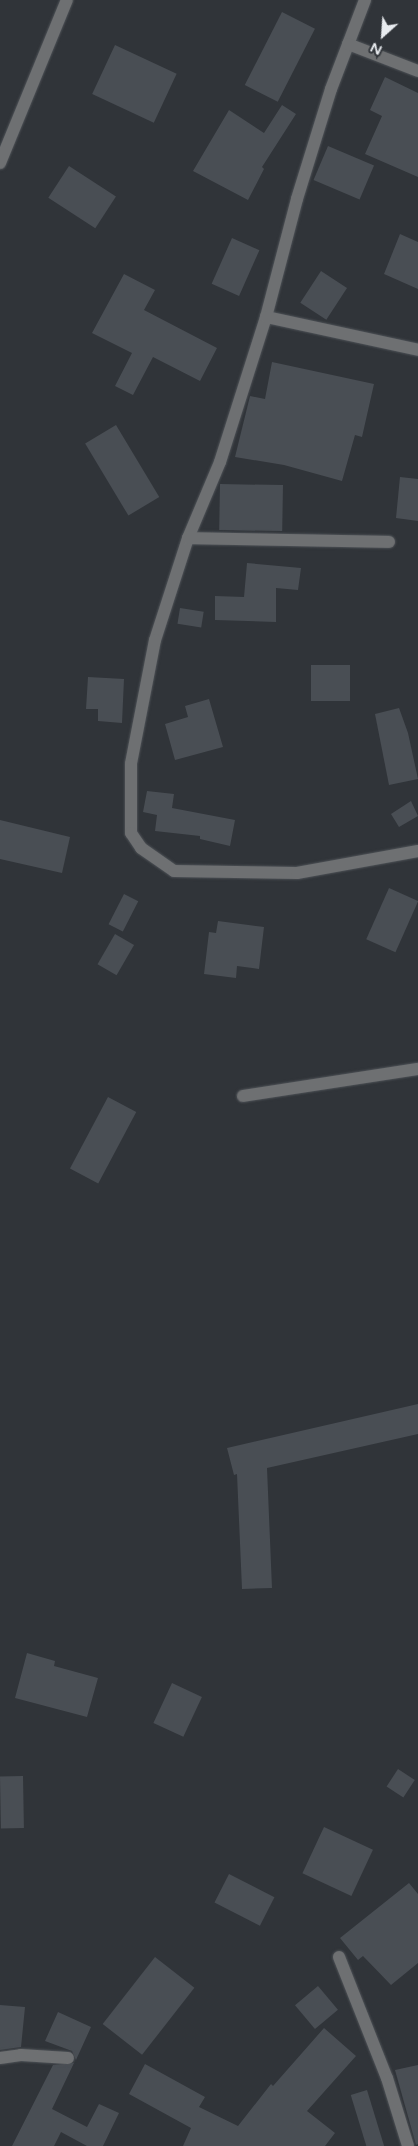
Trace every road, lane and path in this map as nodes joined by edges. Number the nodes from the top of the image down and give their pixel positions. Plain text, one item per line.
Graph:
1 (67, 0) edge
2 (365, 0) edge
3 (348, 44) junction
4 (418, 70) edge
5 (0, 163) edge
6 (266, 317) junction
7 (418, 350) edge
8 (188, 538) junction
9 (389, 542) dead end
10 (418, 851) edge
11 (418, 1070) edge
12 (243, 1096) dead end
13 (339, 1956) dead end
14 (0, 2058) edge
15 (68, 2058) dead end
16 (408, 2146) edge

1 - 5 street
2 - 3 street
3 - 4 street
3 - 6 street
6 - 7 street
6 - 8 street
8 - 9 street
8 - 10 street
11 - 12 street
13 - 16 street
14 - 15 street

